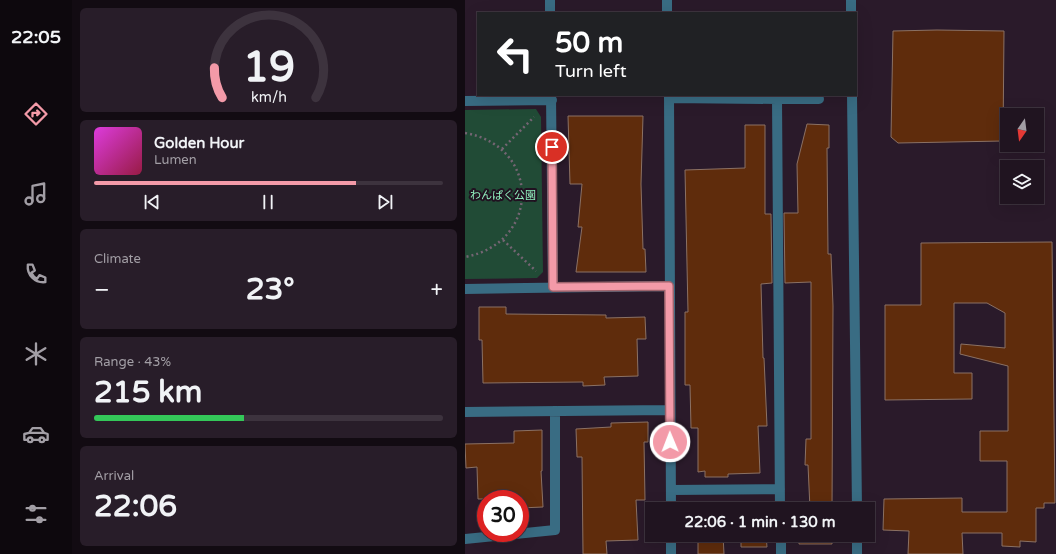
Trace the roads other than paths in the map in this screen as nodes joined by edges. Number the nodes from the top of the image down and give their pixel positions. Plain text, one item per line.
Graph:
1 (550, 0) edge
2 (667, 0) edge
3 (851, 0) edge
4 (550, 12) edge
5 (667, 12) edge
6 (851, 12) edge
7 (669, 96) edge
8 (852, 96) edge
9 (552, 97) edge
10 (777, 99) junction
11 (819, 99) dead end
12 (465, 101) edge
13 (669, 286) junction
14 (553, 287) junction
15 (465, 288) edge
16 (670, 410) junction
17 (555, 411) junction
18 (465, 412) edge
19 (780, 489) junction
20 (671, 490) junction
21 (671, 502) edge
22 (781, 502) edge
23 (857, 502) edge
24 (465, 539) edge
25 (671, 542) edge
26 (781, 542) edge
27 (857, 542) edge
28 (671, 554) edge
29 (781, 554) edge
30 (857, 554) edge

1 - 4 street
2 - 5 street
3 - 6 street
7 - 10 street
7 - 13 street
8 - 23 street
9 - 12 street
9 - 14 street
10 - 11 street
10 - 19 street
13 - 14 street
13 - 16 street
14 - 15 street
16 - 17 street
16 - 20 street
17 - 18 street
17 - 24 street
19 - 20 street
19 - 22 street
20 - 21 street
25 - 28 street
26 - 29 street
27 - 30 street

